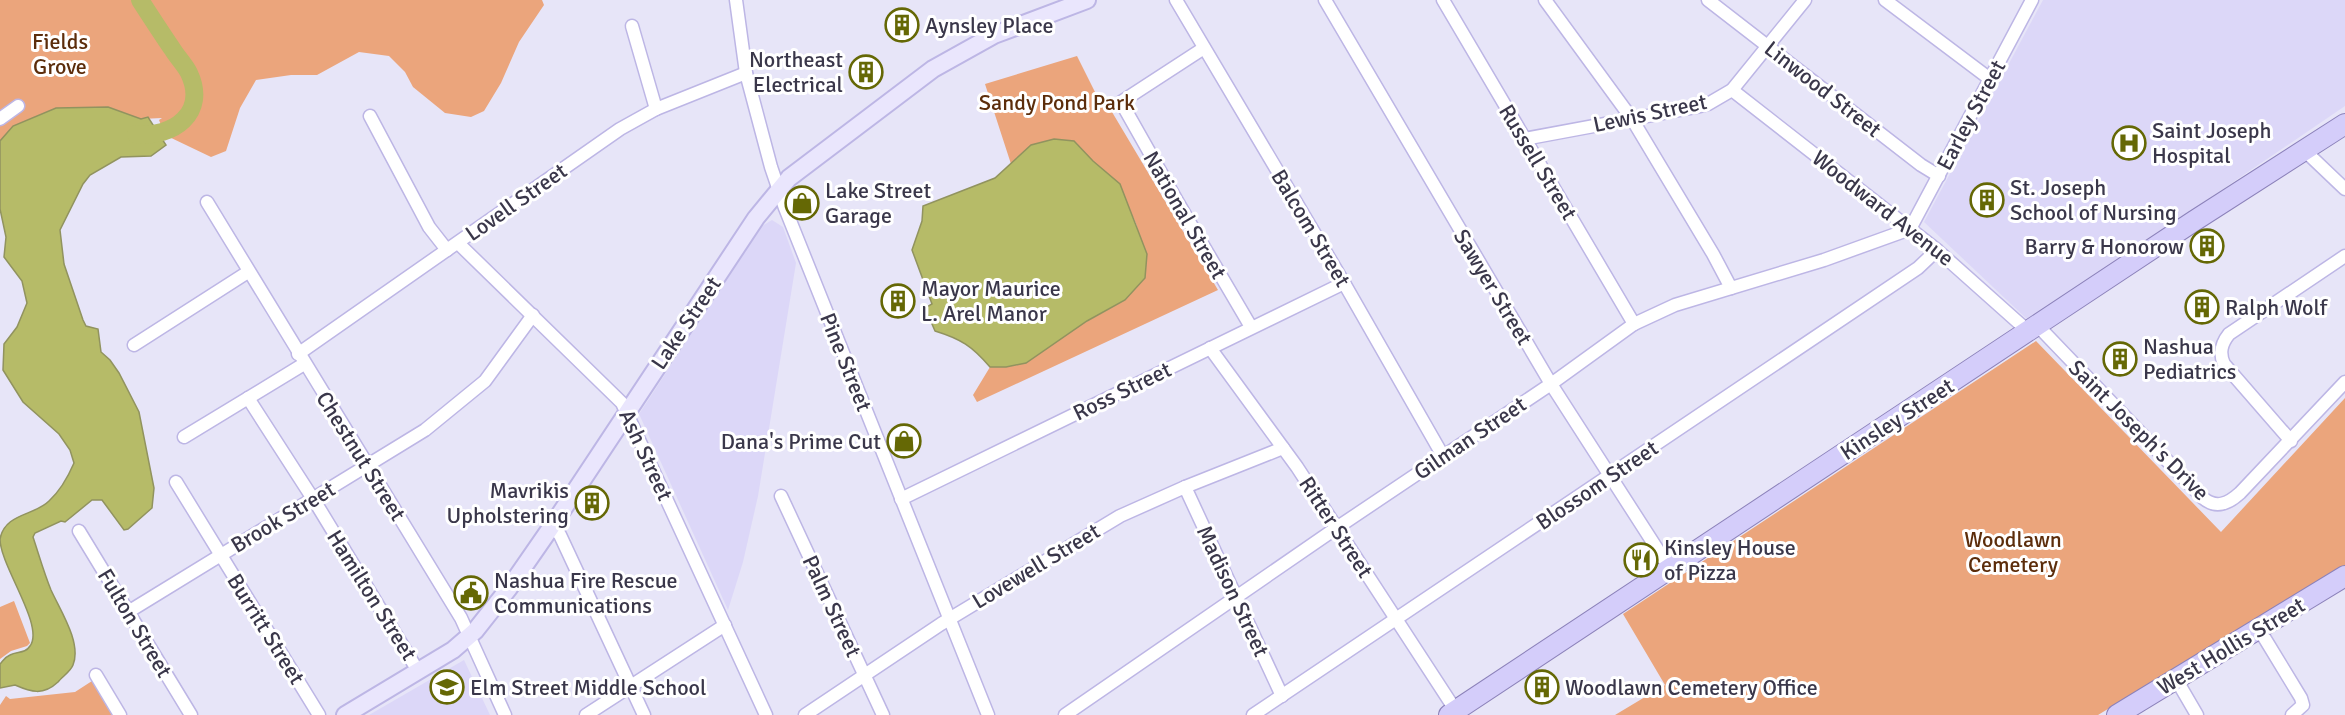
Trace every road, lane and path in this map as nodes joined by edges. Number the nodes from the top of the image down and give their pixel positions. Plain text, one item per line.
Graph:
1 (736, 0) edge
2 (1086, 0) edge
3 (1176, 0) edge
4 (1324, 0) edge
5 (1443, 0) edge
6 (1545, 0) edge
7 (1708, 0) edge
8 (1804, 0) edge
9 (1885, 0) edge
10 (2032, 0) edge
11 (632, 26) dead end
12 (1769, 47) junction
13 (1204, 48) junction
14 (746, 73) junction
15 (1990, 79) junction
16 (1732, 90) junction
17 (18, 106) dead end
18 (656, 109) junction
19 (370, 116) dead end
20 (0, 119) edge
21 (1632, 119) junction
22 (2345, 124) edge
23 (1524, 140) junction
24 (2304, 150) junction
25 (1939, 176) junction
26 (779, 189) junction
27 (2345, 189) edge
28 (207, 202) dead end
29 (1910, 229) junction
30 (458, 243) junction
31 (447, 250) junction
32 (1937, 250) junction
33 (2345, 256) edge
34 (248, 272) junction
35 (1344, 284) junction
36 (1731, 288) junction
37 (533, 315) junction
38 (1634, 324) junction
39 (1251, 327) junction
40 (2033, 329) junction
41 (134, 345) dead end
42 (1210, 348) junction
43 (301, 359) junction
44 (2345, 382) edge
45 (1551, 384) junction
46 (248, 398) junction
47 (627, 414) junction
48 (184, 437) dead end
49 (2291, 441) junction
50 (1283, 448) junction
51 (1443, 456) junction
52 (367, 466) junction
53 (1610, 476) junction
54 (176, 482) dead end
55 (1185, 487) junction
56 (781, 496) dead end
57 (313, 499) junction
58 (901, 499) junction
59 (552, 526) junction
60 (1337, 528) junction
61 (79, 531) dead end
62 (220, 555) junction
63 (1670, 569) junction
64 (2345, 576) edge
65 (1236, 598) junction
66 (128, 612) junction
67 (950, 619) junction
68 (1397, 619) junction
69 (724, 625) junction
70 (2259, 629) junction
71 (470, 637) junction
72 (418, 671) junction
73 (96, 675) dead end
74 (865, 675) junction
75 (2176, 679) junction
76 (630, 685) junction
77 (1282, 696) junction
78 (1453, 713) edge
79 (120, 715) edge
80 (191, 715) edge
81 (319, 715) edge
82 (345, 715) edge
83 (505, 715) edge
84 (586, 715) edge
85 (644, 715) edge
86 (766, 715) edge
87 (805, 715) edge
88 (882, 715) edge
89 (988, 715) edge
90 (1065, 715) edge
91 (1253, 715) edge
92 (2117, 715) edge
93 (2197, 715) edge
94 (2292, 715) edge

1 - 14 street, Pine Street
2 - 26 street, Lake Street
3 - 13 street, Balcom Street
4 - 45 street, Sawyer Street
5 - 23 street, Russell Street
6 - 21 street
7 - 12 street, Linwood Street
8 - 12 street, Lewis Street
9 - 15 street
10 - 15 street, Earley Street
11 - 18 street
12 - 16 street, Lewis Street
12 - 25 street, Linwood Street
13 - 35 street, Balcom Street
13 - 39 street, National Street
14 - 18 street, Lovell Street
14 - 26 street, Pine Street
15 - 25 street, Earley Street
16 - 21 street, Lewis Street
16 - 29 street, Woodward Avenue
17 - 20 street
18 - 30 street, Lovell Street
19 - 31 street
21 - 23 street, Lewis Street
21 - 36 street
22 - 24 main road, Kinsley Street
23 - 38 street, Russell Street
24 - 27 street
24 - 40 main road, Kinsley Street
25 - 29 street, Earley Street
26 - 47 street, Lake Street
26 - 58 street, Pine Street
28 - 34 street, Chestnut Street
29 - 32 street, Woodward Avenue
29 - 36 street, Gilman Street
30 - 31 street, Lovell Street
30 - 37 street, Ash Street
31 - 43 street, Lovell Street
32 - 40 street, Woodward Avenue
32 - 53 street, Blossom Street
33 - 49 street
34 - 41 street
34 - 43 street, Chestnut Street
35 - 39 street, Ross Street
35 - 51 street, Balcom Street
36 - 38 street, Gilman Street
37 - 47 street, Ash Street
37 - 52 street, Brook Street
38 - 45 street, Gilman Street
39 - 42 street, Ross Street
40 - 49 street, Saint Joseph's Drive
40 - 63 main road, Kinsley Street
42 - 50 street, Ritter Street
42 - 58 street, Ross Street
43 - 46 street, Lovell Street
43 - 52 street, Chestnut Street
44 - 49 street, Saint Joseph's Drive
45 - 51 street, Gilman Street
45 - 53 street, Sawyer Street
46 - 48 street, Lovell Street
46 - 57 street, Hamilton Street
47 - 59 street, Lake Street
47 - 69 street, Ash Street
50 - 55 street, Lovewell Street
50 - 60 street, Ritter Street
51 - 60 street, Gilman Street
52 - 57 street, Brook Street
52 - 71 street, Chestnut Street
53 - 63 street, Sawyer Street
53 - 68 street, Blossom Street
54 - 62 street, Burritt Street
55 - 65 street, Madison Street
55 - 67 street, Lovewell Street
56 - 74 street, Palm Street
57 - 62 street, Brook Street
57 - 72 street, Hamilton Street
58 - 67 street, Pine Street
59 - 71 street, Lake Street
59 - 76 street
60 - 65 street, Gilman Street
60 - 68 street, Ritter Street
61 - 66 street, Fulton Street
62 - 66 street, Brook Street
62 - 81 street, Burritt Street
63 - 78 main road, Kinsley Street
64 - 70 main road, West Hollis Street
65 - 77 street, Madison Street
65 - 90 street, Gilman Street
66 - 80 street, Fulton Street
67 - 74 street, Lovewell Street
67 - 89 street, Pine Street
68 - 77 street, Blossom Street
68 - 78 street, Ritter Street
69 - 76 street
69 - 86 street, Ash Street
70 - 75 main road, West Hollis Street
70 - 94 street
71 - 72 street, Lake Street
71 - 83 street, Chestnut Street
72 - 82 street, Lake Street
73 - 79 street
74 - 87 street, Lovewell Street
74 - 88 street, Palm Street
75 - 92 main road, West Hollis Street
75 - 93 street
76 - 84 street
76 - 85 street
77 - 91 street, Blossom Street

